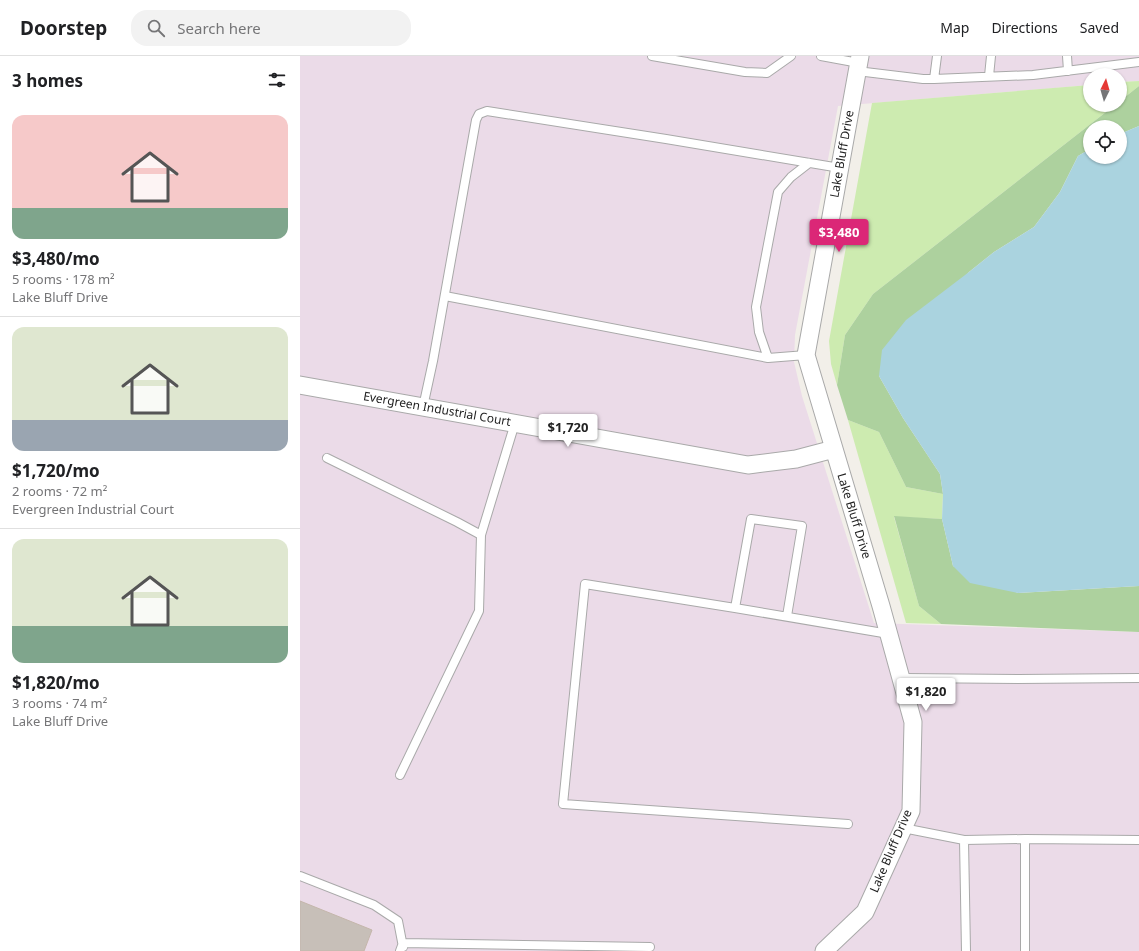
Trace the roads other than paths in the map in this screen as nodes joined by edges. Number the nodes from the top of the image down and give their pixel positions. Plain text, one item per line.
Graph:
1 (652, 56) edge
2 (791, 56) edge
3 (821, 56) edge
4 (937, 56) edge
5 (990, 56) edge
6 (1067, 56) edge
7 (1139, 62) edge
8 (859, 64) edge
9 (1068, 70) junction
10 (989, 76) junction
11 (934, 79) junction
12 (809, 163) junction
13 (840, 168) junction
14 (445, 296) junction
15 (806, 355) junction
16 (768, 358) junction
17 (300, 385) edge
18 (423, 407) junction
19 (515, 423) junction
20 (834, 449) junction
21 (327, 458) dead end
22 (481, 535) junction
23 (735, 608) junction
24 (787, 616) junction
25 (889, 634) junction
26 (901, 678) junction
27 (1139, 678) edge
28 (400, 774) dead end
29 (848, 824) dead end
30 (903, 828) junction
31 (1025, 839) junction
32 (964, 840) junction
33 (1139, 840) edge
34 (300, 876) edge
35 (403, 947) edge
36 (650, 947) dead end
37 (400, 951) edge
38 (824, 951) edge
39 (966, 951) edge
40 (1025, 951) edge

1 - 2 lane
3 - 8 lane
4 - 11 lane
5 - 10 lane
6 - 9 lane
7 - 9 lane
8 - 11 lane
8 - 13 street, Lake Bluff Drive
9 - 10 lane
10 - 11 lane
12 - 13 lane
12 - 14 lane
12 - 16 lane
13 - 15 street, Lake Bluff Drive
14 - 16 lane
14 - 18 lane
15 - 16 lane
15 - 20 street, Lake Bluff Drive
17 - 18 street, Evergreen Industrial Court
18 - 19 street, Evergreen Industrial Court
19 - 20 street, Evergreen Industrial Court
19 - 22 lane
20 - 25 street, Lake Bluff Drive
21 - 22 lane
22 - 28 lane
23 - 24 lane
23 - 24 lane
23 - 29 lane
24 - 25 lane
25 - 26 street, Lake Bluff Drive
26 - 27 lane
26 - 30 street, Lake Bluff Drive
30 - 32 lane
30 - 38 street, Lake Bluff Drive
31 - 32 lane
31 - 33 lane
31 - 40 lane
32 - 39 lane
34 - 35 lane
35 - 36 lane
35 - 37 lane

